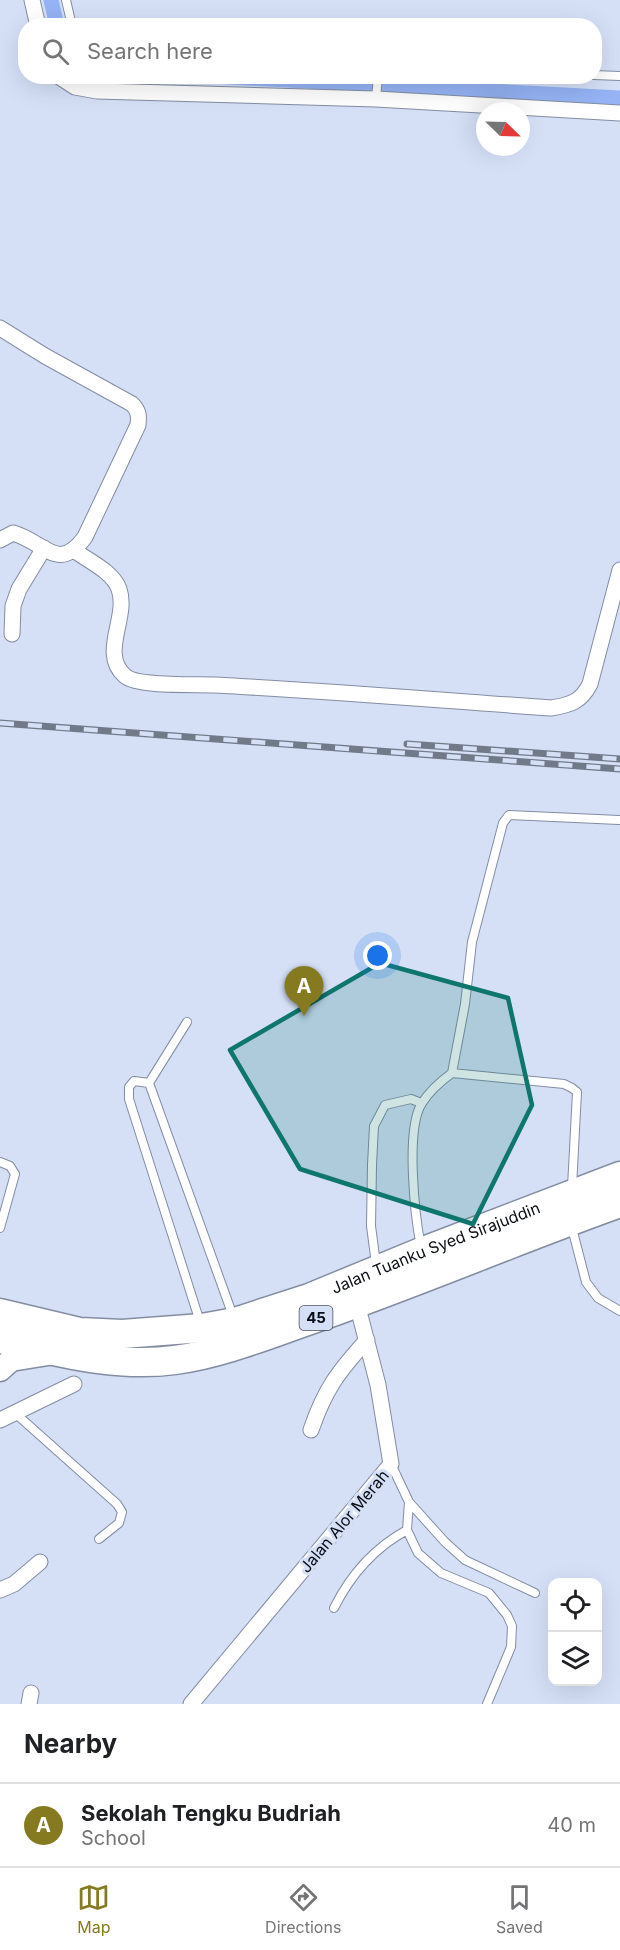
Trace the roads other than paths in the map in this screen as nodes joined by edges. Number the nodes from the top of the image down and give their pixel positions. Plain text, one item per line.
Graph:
1 (32, 0) edge
2 (66, 0) edge
3 (36, 18) edge
4 (70, 18) edge
5 (602, 75) edge
6 (620, 76) edge
7 (70, 84) edge
8 (378, 84) edge
9 (377, 93) junction
10 (620, 113) edge
11 (0, 328) edge
12 (0, 540) edge
13 (44, 548) junction
14 (75, 551) junction
15 (620, 570) edge
16 (12, 634) dead end
17 (620, 820) edge
18 (187, 1022) dead end
19 (452, 1073) junction
20 (149, 1083) junction
21 (422, 1104) junction
22 (0, 1162) edge
23 (620, 1176) edge
24 (620, 1203) edge
25 (571, 1208) junction
26 (0, 1228) edge
27 (421, 1252) junction
28 (377, 1271) junction
29 (357, 1304) junction
30 (620, 1311) edge
31 (1, 1322) edge
32 (235, 1322) junction
33 (202, 1328) junction
34 (367, 1340) junction
35 (61, 1353) junction
36 (0, 1370) edge
37 (75, 1384) dead end
38 (15, 1413) junction
39 (0, 1420) edge
40 (311, 1430) dead end
41 (391, 1464) junction
42 (409, 1503) junction
43 (407, 1530) junction
44 (99, 1539) dead end
45 (40, 1562) dead end
46 (0, 1590) edge
47 (535, 1593) dead end
48 (333, 1608) dead end
49 (191, 1704) edge
50 (487, 1704) edge

1 - 3 street
2 - 4 lane
5 - 6 lane
7 - 9 street
8 - 9 lane
9 - 10 street
11 - 14 street
12 - 13 street
13 - 14 street
13 - 16 street
14 - 15 street
17 - 19 lane
18 - 20 lane
19 - 21 lane
19 - 25 lane
20 - 32 lane
20 - 33 lane
21 - 27 lane
21 - 28 lane
22 - 26 lane
23 - 25 highway, Jalan Tuanku Syed Sirajuddin / 45
24 - 25 highway, Jalan Tuanku Syed Sirajuddin / 45
25 - 27 highway, Jalan Tuanku Syed Sirajuddin / 45
25 - 29 highway, Jalan Tuanku Syed Sirajuddin / 45
25 - 30 lane
27 - 28 highway, Jalan Tuanku Syed Sirajuddin / 45
28 - 32 highway, Jalan Tuanku Syed Sirajuddin / 45
29 - 34 street, Jalan Alor Merah
29 - 35 highway, Jalan Tuanku Syed Sirajuddin / 45
31 - 33 highway, Jalan Tuanku Syed Sirajuddin / 45
31 - 35 highway, Jalan Tuanku Syed Sirajuddin / 45
32 - 33 highway, Jalan Tuanku Syed Sirajuddin / 45
34 - 40 street
34 - 41 street, Jalan Alor Merah
35 - 36 street
37 - 38 street
38 - 39 street
38 - 44 lane
41 - 42 lane
41 - 49 street, Jalan Alor Merah
42 - 43 lane
42 - 47 lane
43 - 48 lane
43 - 50 lane
45 - 46 street

